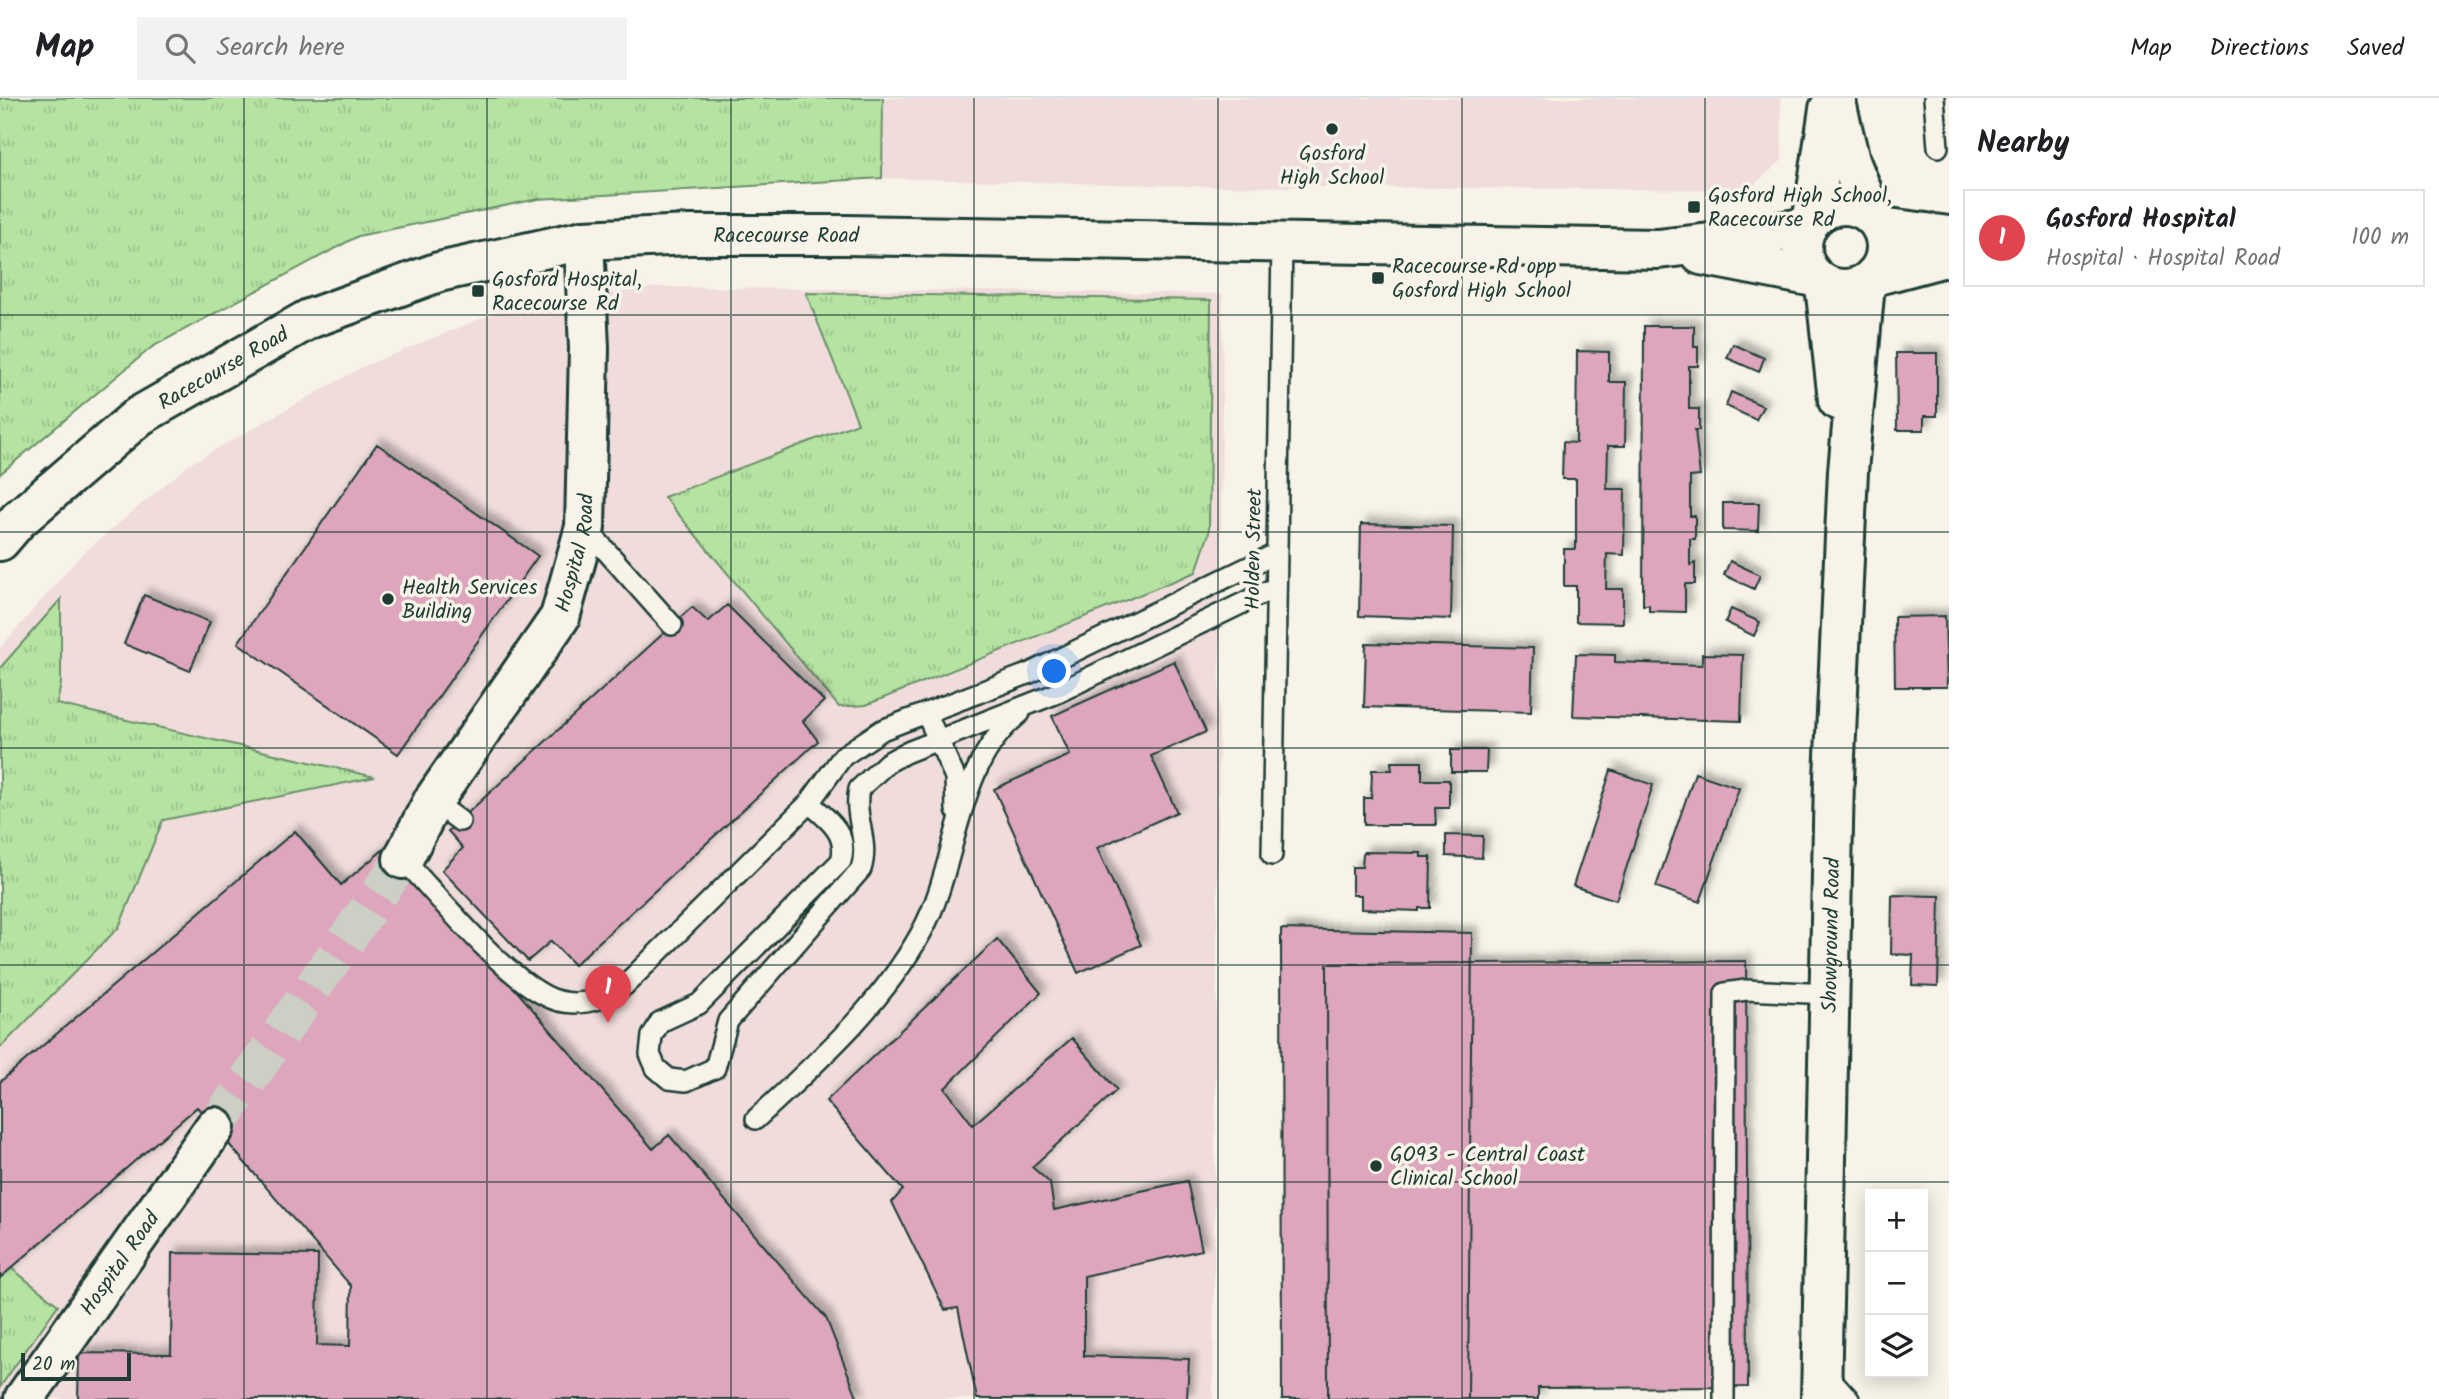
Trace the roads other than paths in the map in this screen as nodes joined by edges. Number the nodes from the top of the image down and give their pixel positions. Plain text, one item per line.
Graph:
1 (1833, 98) edge
2 (1934, 98) edge
3 (1938, 147) dead end
4 (1877, 221) junction
5 (1810, 222) junction
6 (1949, 236) edge
7 (584, 240) junction
8 (1282, 244) junction
9 (1658, 248) junction
10 (1949, 256) edge
11 (1869, 280) junction
12 (1820, 281) junction
13 (1848, 471) junction
14 (584, 527) junction
15 (0, 541) edge
16 (1275, 554) junction
17 (1275, 588) junction
18 (672, 625) dead end
19 (1055, 694) junction
20 (926, 713) junction
21 (938, 741) junction
22 (809, 803) junction
23 (953, 835) junction
24 (1272, 855) dead end
25 (403, 859) joint
26 (1830, 994) junction
27 (755, 1119) dead end
28 (215, 1128) tunnel mouth
29 (1821, 1384) edge
30 (24, 1399) edge
31 (1724, 1399) edge
32 (1850, 1399) edge

1 - 4 street
1 - 5 street
2 - 3 lane
4 - 5 street
4 - 6 street
4 - 11 street
5 - 9 street, Racecourse Road
5 - 12 street
7 - 8 street, Racecourse Road
7 - 14 street, Hospital Road
7 - 15 street, Racecourse Road
8 - 9 street, Racecourse Road
8 - 16 lane, Holden Street
9 - 12 street, Racecourse Road
10 - 11 street
11 - 12 street
11 - 13 street, Showground Road
12 - 13 street, Showground Road
13 - 26 street, Showground Road
14 - 18 lane
14 - 25 street, Hospital Road
16 - 17 lane, Holden Street
16 - 20 lane
17 - 19 lane
17 - 24 lane, Holden Street
19 - 21 lane
19 - 23 lane
20 - 21 lane
20 - 22 lane
21 - 22 lane
21 - 23 lane
22 - 25 lane
23 - 27 lane
26 - 29 street, Showground Road
26 - 31 lane
28 - 30 street, Hospital Road
29 - 32 lane

